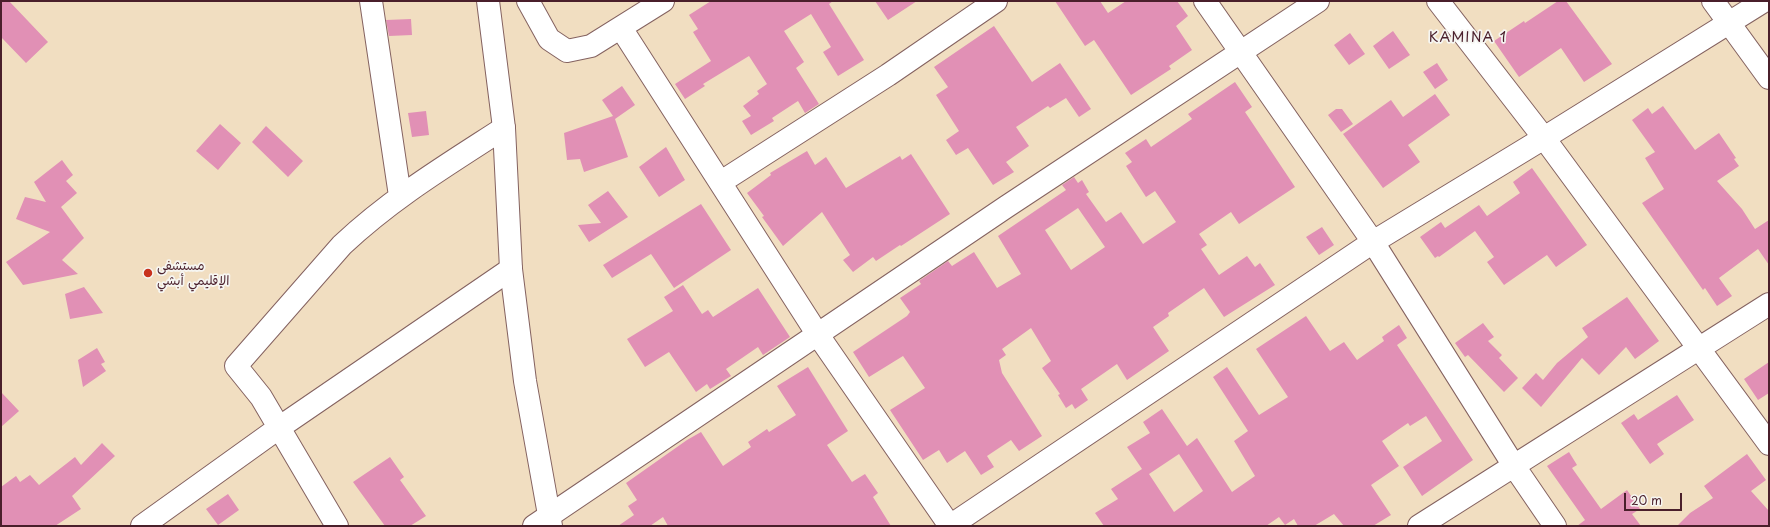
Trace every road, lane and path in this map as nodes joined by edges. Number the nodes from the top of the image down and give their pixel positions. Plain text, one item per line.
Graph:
1 (371, 1) edge
2 (488, 1) edge
3 (528, 1) edge
4 (663, 1) edge
5 (996, 1) edge
6 (1205, 1) edge
7 (1318, 1) edge
8 (1438, 1) edge
9 (1713, 1) edge
10 (1764, 1) edge
11 (1728, 22) junction
12 (621, 28) junction
13 (1242, 53) junction
14 (1769, 78) edge
15 (504, 128) junction
16 (1544, 138) junction
17 (721, 182) junction
18 (400, 196) junction
19 (1372, 242) junction
20 (511, 269) junction
21 (1769, 304) edge
22 (818, 335) junction
23 (1700, 348) junction
24 (280, 428) junction
25 (1769, 444) edge
26 (1514, 466) junction
27 (545, 523) edge
28 (142, 526) edge
29 (337, 526) edge
30 (950, 526) edge
31 (1418, 526) edge
32 (1555, 526) edge

1 - 18 street
2 - 15 street
3 - 12 street
4 - 12 street
5 - 17 street
6 - 13 street
7 - 13 street
8 - 16 street
9 - 11 street
10 - 11 street
11 - 14 street
11 - 16 street
12 - 17 street
13 - 19 street
13 - 22 street
15 - 18 street
15 - 20 street
16 - 19 street
16 - 23 street
17 - 22 street
18 - 24 street
19 - 26 street
19 - 30 street
20 - 24 street
20 - 27 street
21 - 23 street
22 - 27 street
22 - 30 street
23 - 25 street
23 - 26 street
24 - 28 street
24 - 29 street
26 - 31 street
26 - 32 street

